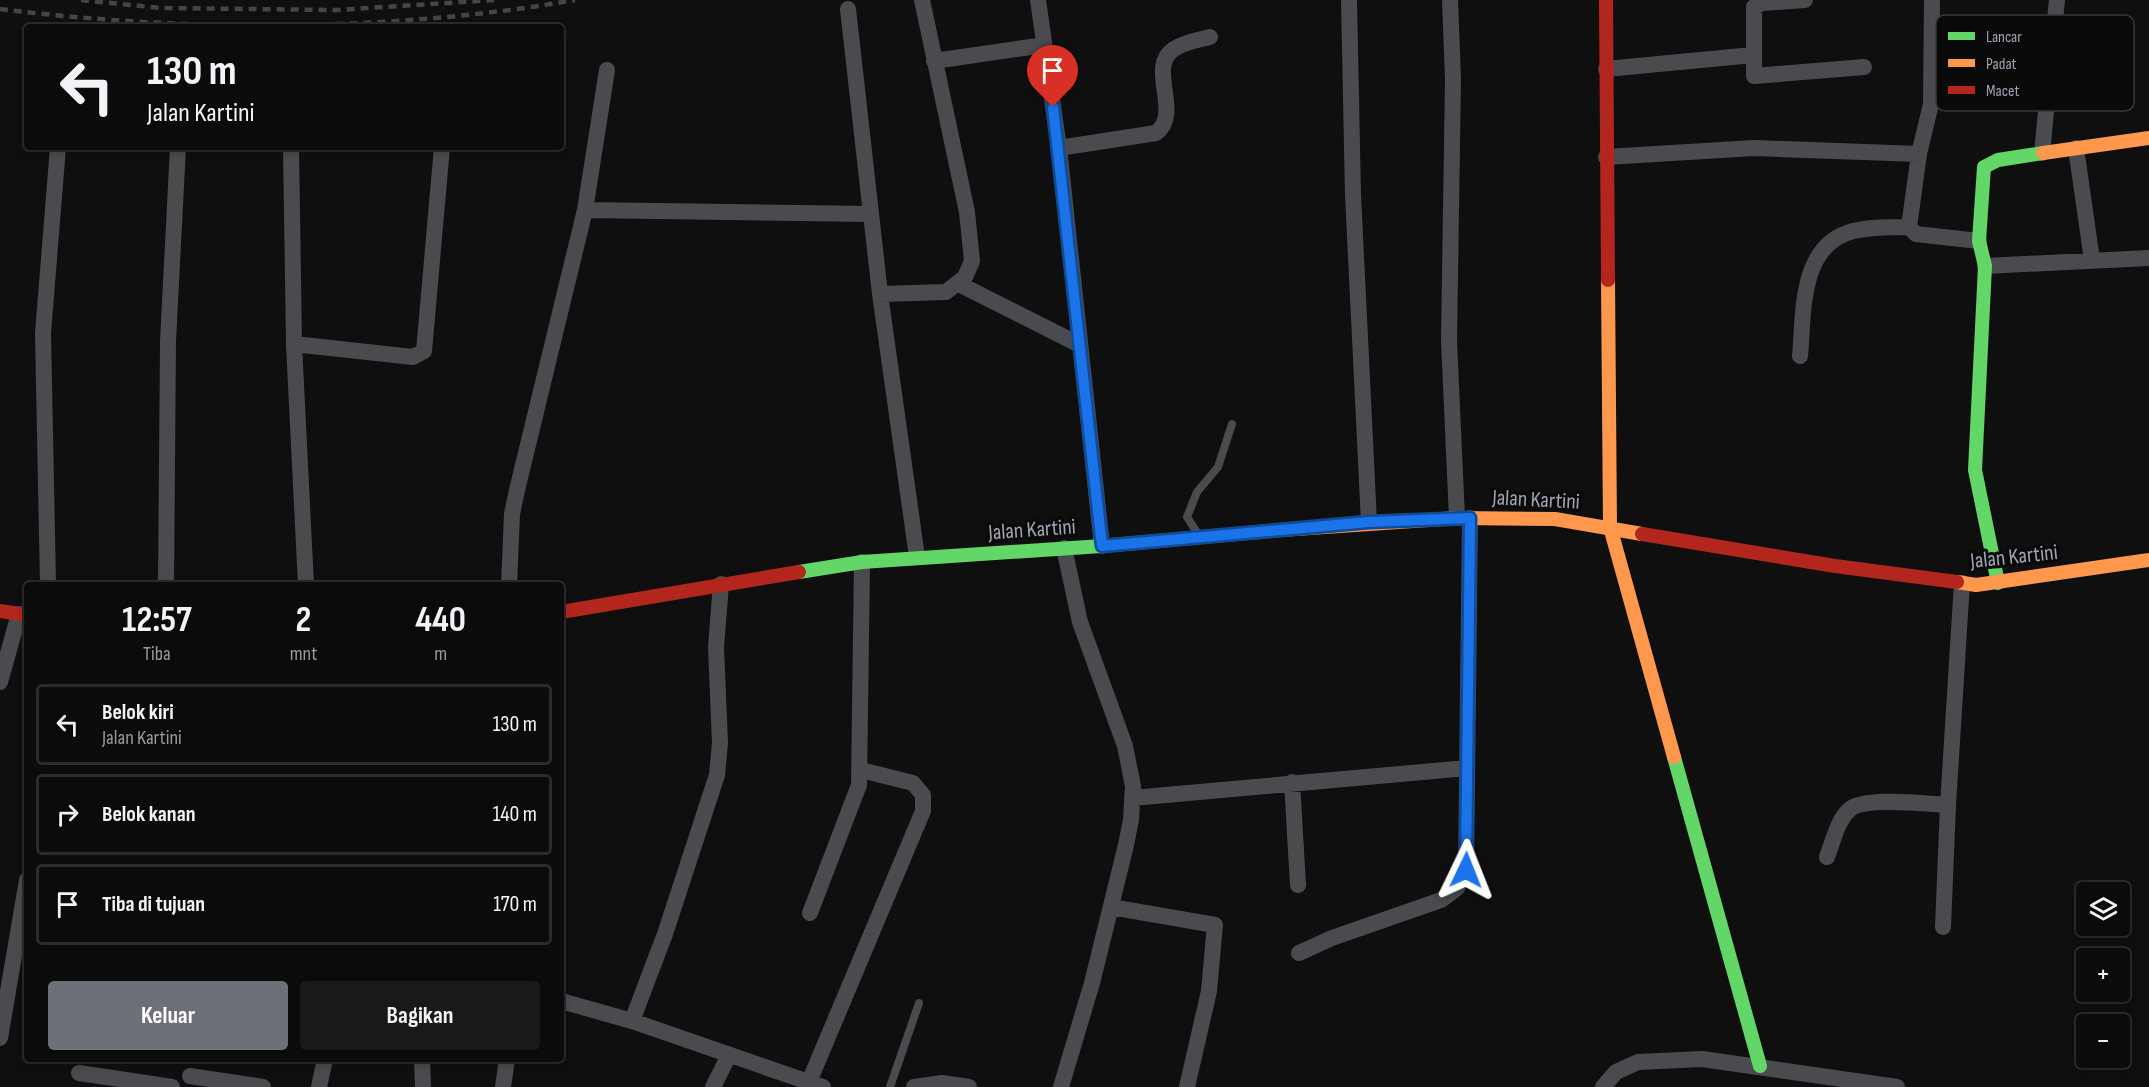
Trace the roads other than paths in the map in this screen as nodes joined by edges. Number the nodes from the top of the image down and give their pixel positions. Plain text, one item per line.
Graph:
1 (922, 0) edge
2 (1038, 0) edge
3 (1349, 0) edge
4 (1450, 0) edge
5 (1606, 0) edge
6 (1805, 0) edge
7 (1932, 0) edge
8 (2057, 0) edge
9 (848, 9) dead end
10 (2056, 15) edge
11 (1210, 37) dead end
12 (1044, 45) junction
13 (1753, 55) junction
14 (934, 61) junction
15 (1864, 67) dead end
16 (1606, 69) junction
17 (608, 70) dead end
18 (2046, 111) edge
19 (2149, 138) edge
20 (1059, 148) junction
21 (2076, 148) junction
22 (58, 150) edge
23 (178, 150) edge
24 (291, 150) edge
25 (442, 150) edge
26 (2042, 153) junction
27 (1919, 154) junction
28 (1606, 157) junction
29 (585, 210) junction
30 (871, 214) junction
31 (1909, 227) junction
32 (1978, 241) junction
33 (2149, 258) edge
34 (2092, 260) junction
35 (1985, 266) junction
36 (959, 284) junction
37 (880, 294) junction
38 (294, 344) junction
39 (1080, 345) junction
40 (1800, 356) dead end
41 (1232, 424) dead end
42 (1464, 518) junction
43 (1369, 522) junction
44 (1610, 527) junction
45 (1200, 537) junction
46 (1102, 546) junction
47 (1064, 548) junction
48 (917, 557) junction
49 (2149, 560) edge
50 (862, 562) junction
51 (48, 582) edge
52 (166, 582) edge
53 (306, 582) edge
54 (509, 582) edge
55 (1962, 583) junction
56 (1998, 583) junction
57 (721, 584) junction
58 (0, 611) edge
59 (564, 611) edge
60 (23, 614) edge
61 (0, 682) edge
62 (1467, 768) junction
63 (861, 770) junction
64 (1292, 782) junction
65 (1132, 798) junction
66 (1948, 805) junction
67 (1827, 857) dead end
68 (1298, 885) dead end
69 (24, 898) edge
70 (1111, 907) junction
71 (810, 912) dead end
72 (1943, 927) dead end
73 (1299, 953) dead end
74 (564, 1002) edge
75 (919, 1003) dead end
76 (632, 1021) junction
77 (0, 1038) edge
78 (729, 1055) junction
79 (193, 1062) edge
80 (324, 1062) edge
81 (422, 1062) edge
82 (506, 1062) edge
83 (1760, 1066) junction
84 (79, 1073) dead end
85 (1818, 1081) edge
86 (189, 1082) edge
87 (816, 1085) edge
88 (172, 1087) edge
89 (263, 1087) edge
90 (319, 1087) edge
91 (423, 1087) edge
92 (502, 1087) edge
93 (713, 1087) edge
94 (890, 1087) edge
95 (914, 1087) edge
96 (969, 1087) edge
97 (1061, 1087) edge
98 (1187, 1087) edge
99 (1603, 1087) edge
100 (1897, 1087) edge

1 - 14 street
2 - 12 street
3 - 43 street
4 - 42 street
5 - 16 street
6 - 13 street
7 - 27 street
8 - 10 street
9 - 30 street
11 - 20 street
12 - 14 street
12 - 20 street
13 - 15 street
13 - 16 street
14 - 36 street
16 - 28 street
17 - 29 street
18 - 26 street
19 - 21 street
20 - 39 street
21 - 26 street
21 - 34 street
22 - 51 street
23 - 52 street
24 - 38 street
25 - 38 street
26 - 32 street
27 - 28 street
27 - 31 street
28 - 44 street
29 - 30 street
29 - 54 street
30 - 37 street
31 - 32 street
31 - 40 street
32 - 35 street
33 - 34 street
34 - 35 street
35 - 56 street
36 - 37 street
36 - 39 street
37 - 48 street
38 - 53 street
39 - 46 street
41 - 45 lane
42 - 43 street, Jalan Kartini
42 - 44 street, Jalan Kartini
42 - 62 street
43 - 45 street, Jalan Kartini
44 - 55 street, Jalan Kartini
44 - 83 street
45 - 46 street, Jalan Kartini
46 - 47 street, Jalan Kartini
47 - 48 street, Jalan Kartini
47 - 65 street
48 - 50 street, Jalan Kartini
49 - 56 street, Jalan Kartini
50 - 57 street, Jalan Kartini
50 - 63 street
55 - 56 street, Jalan Kartini
55 - 66 street
57 - 59 street, Jalan Kartini
57 - 76 street
58 - 60 street
60 - 61 street
62 - 64 street
62 - 73 street
63 - 71 street
63 - 87 street
64 - 65 street
64 - 68 street
65 - 70 street
66 - 67 street
66 - 72 street
69 - 77 street
70 - 97 street
70 - 98 street
74 - 76 street
75 - 94 lane
76 - 78 street
78 - 87 street
78 - 93 street
79 - 86 street
80 - 90 street
81 - 91 street
82 - 92 street
83 - 85 street
83 - 99 street
84 - 88 street
85 - 100 street
86 - 89 street
95 - 96 street

